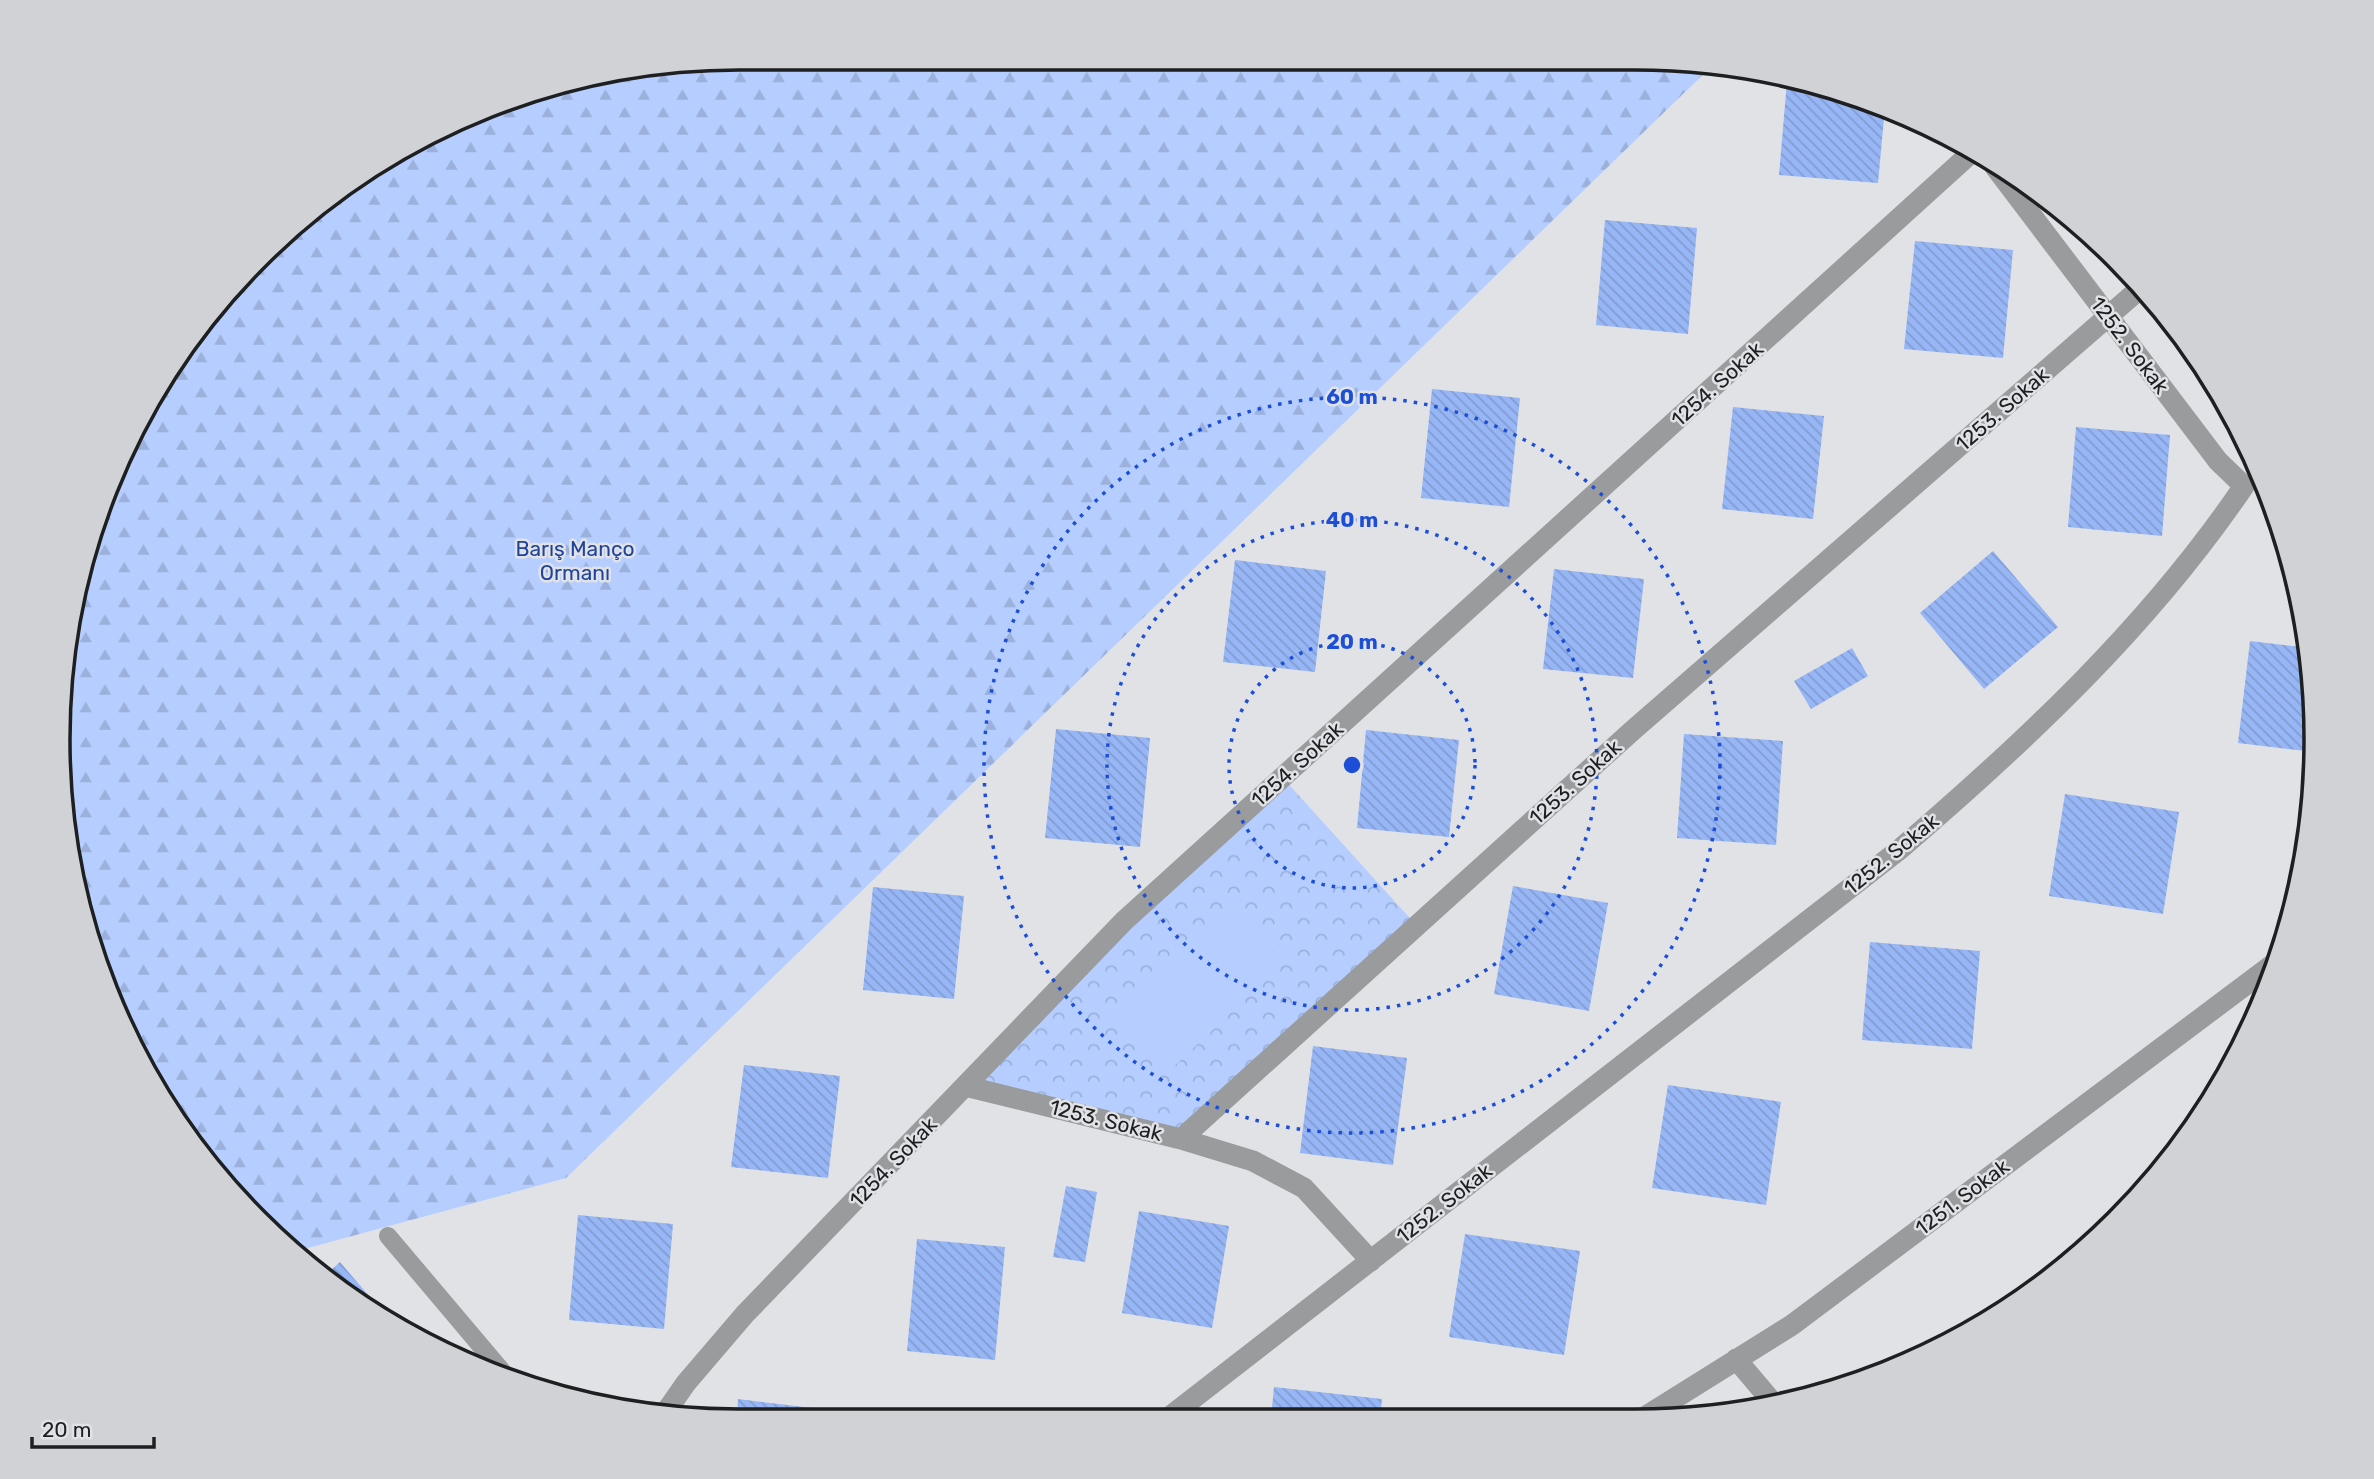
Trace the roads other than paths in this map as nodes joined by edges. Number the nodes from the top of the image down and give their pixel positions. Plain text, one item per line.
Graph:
1 (1965, 158) edge
2 (2008, 185) edge
3 (2134, 294) edge
4 (2108, 316) junction
5 (2251, 479) edge
6 (2261, 973) edge
7 (965, 1086) junction
8 (1181, 1139) junction
9 (388, 1236) dead end
10 (1371, 1261) junction
11 (1736, 1359) junction
12 (495, 1362) edge
13 (1766, 1396) edge
14 (670, 1405) edge
15 (1658, 1408) edge
16 (1180, 1409) edge

1 - 7 street, 1254. Sokak
2 - 4 street, 1252. Sokak
3 - 4 street, 1253. Sokak
4 - 5 street, 1252. Sokak
4 - 8 street, 1253. Sokak
5 - 10 street, 1252. Sokak
6 - 11 street, 1251. Sokak
7 - 8 street, 1253. Sokak
7 - 14 street, 1254. Sokak
8 - 10 street
9 - 12 lane
10 - 16 street, 1252. Sokak
11 - 13 street
11 - 15 street, 1251. Sokak

